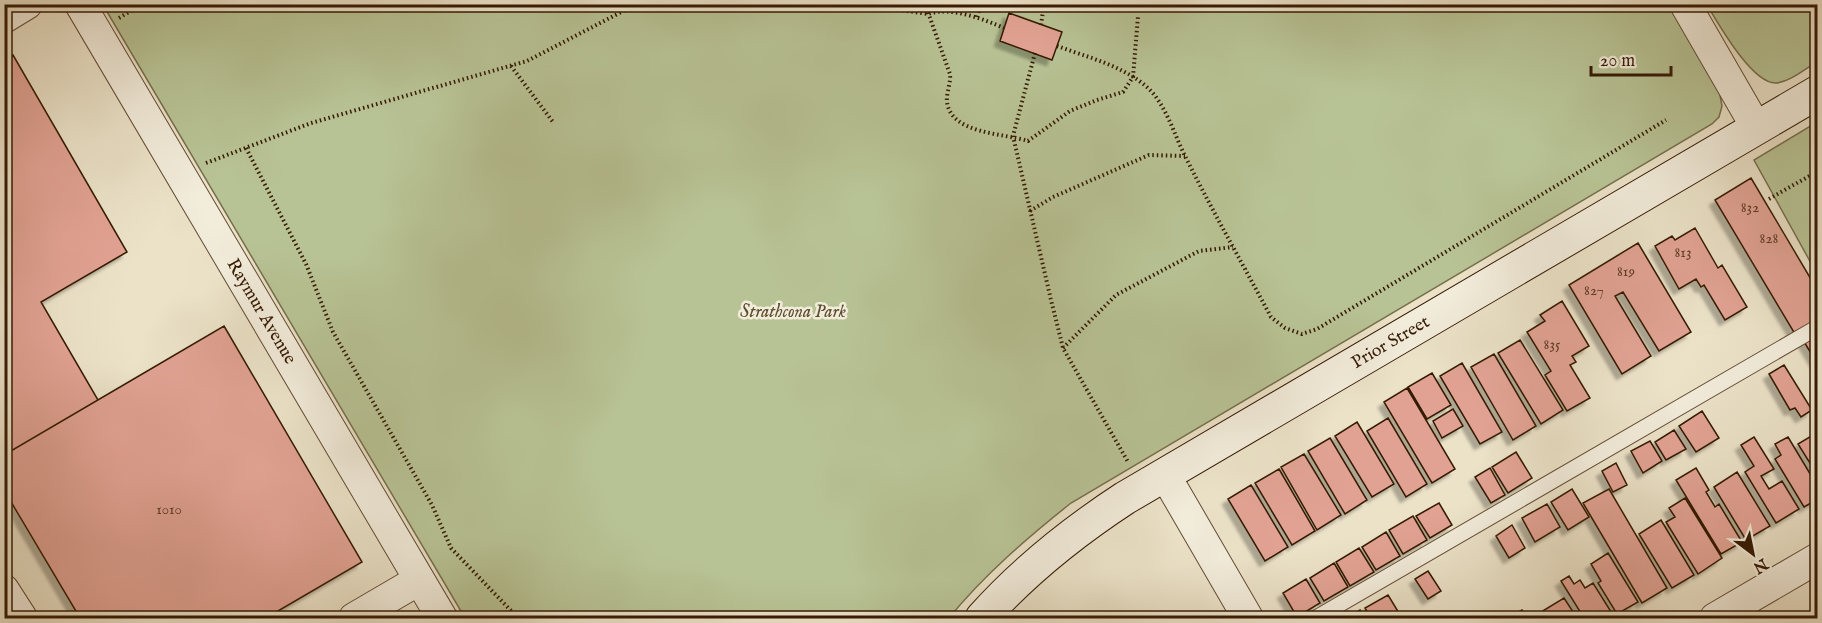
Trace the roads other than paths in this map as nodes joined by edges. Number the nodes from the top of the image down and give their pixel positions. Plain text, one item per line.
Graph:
1 (27, 4) edge
2 (80, 4) edge
3 (1685, 4) edge
4 (4, 18) edge
5 (1818, 92) edge
6 (1756, 127) junction
7 (1818, 327) edge
8 (1165, 475) junction
9 (1818, 558) edge
10 (419, 579) junction
11 (4, 591) edge
12 (22, 618) edge
13 (354, 618) edge
14 (442, 618) edge
15 (982, 618) edge
16 (1248, 618) edge
17 (1316, 618) edge
18 (1715, 618) edge

1 - 4 street
2 - 10 street, Raymur Avenue
3 - 6 street
5 - 6 main road, Prior Street
6 - 8 main road, Prior Street
7 - 17 lane
8 - 15 main road, Prior Street
8 - 16 street
9 - 18 street
10 - 13 street
10 - 14 street, Raymur Avenue
11 - 12 street

